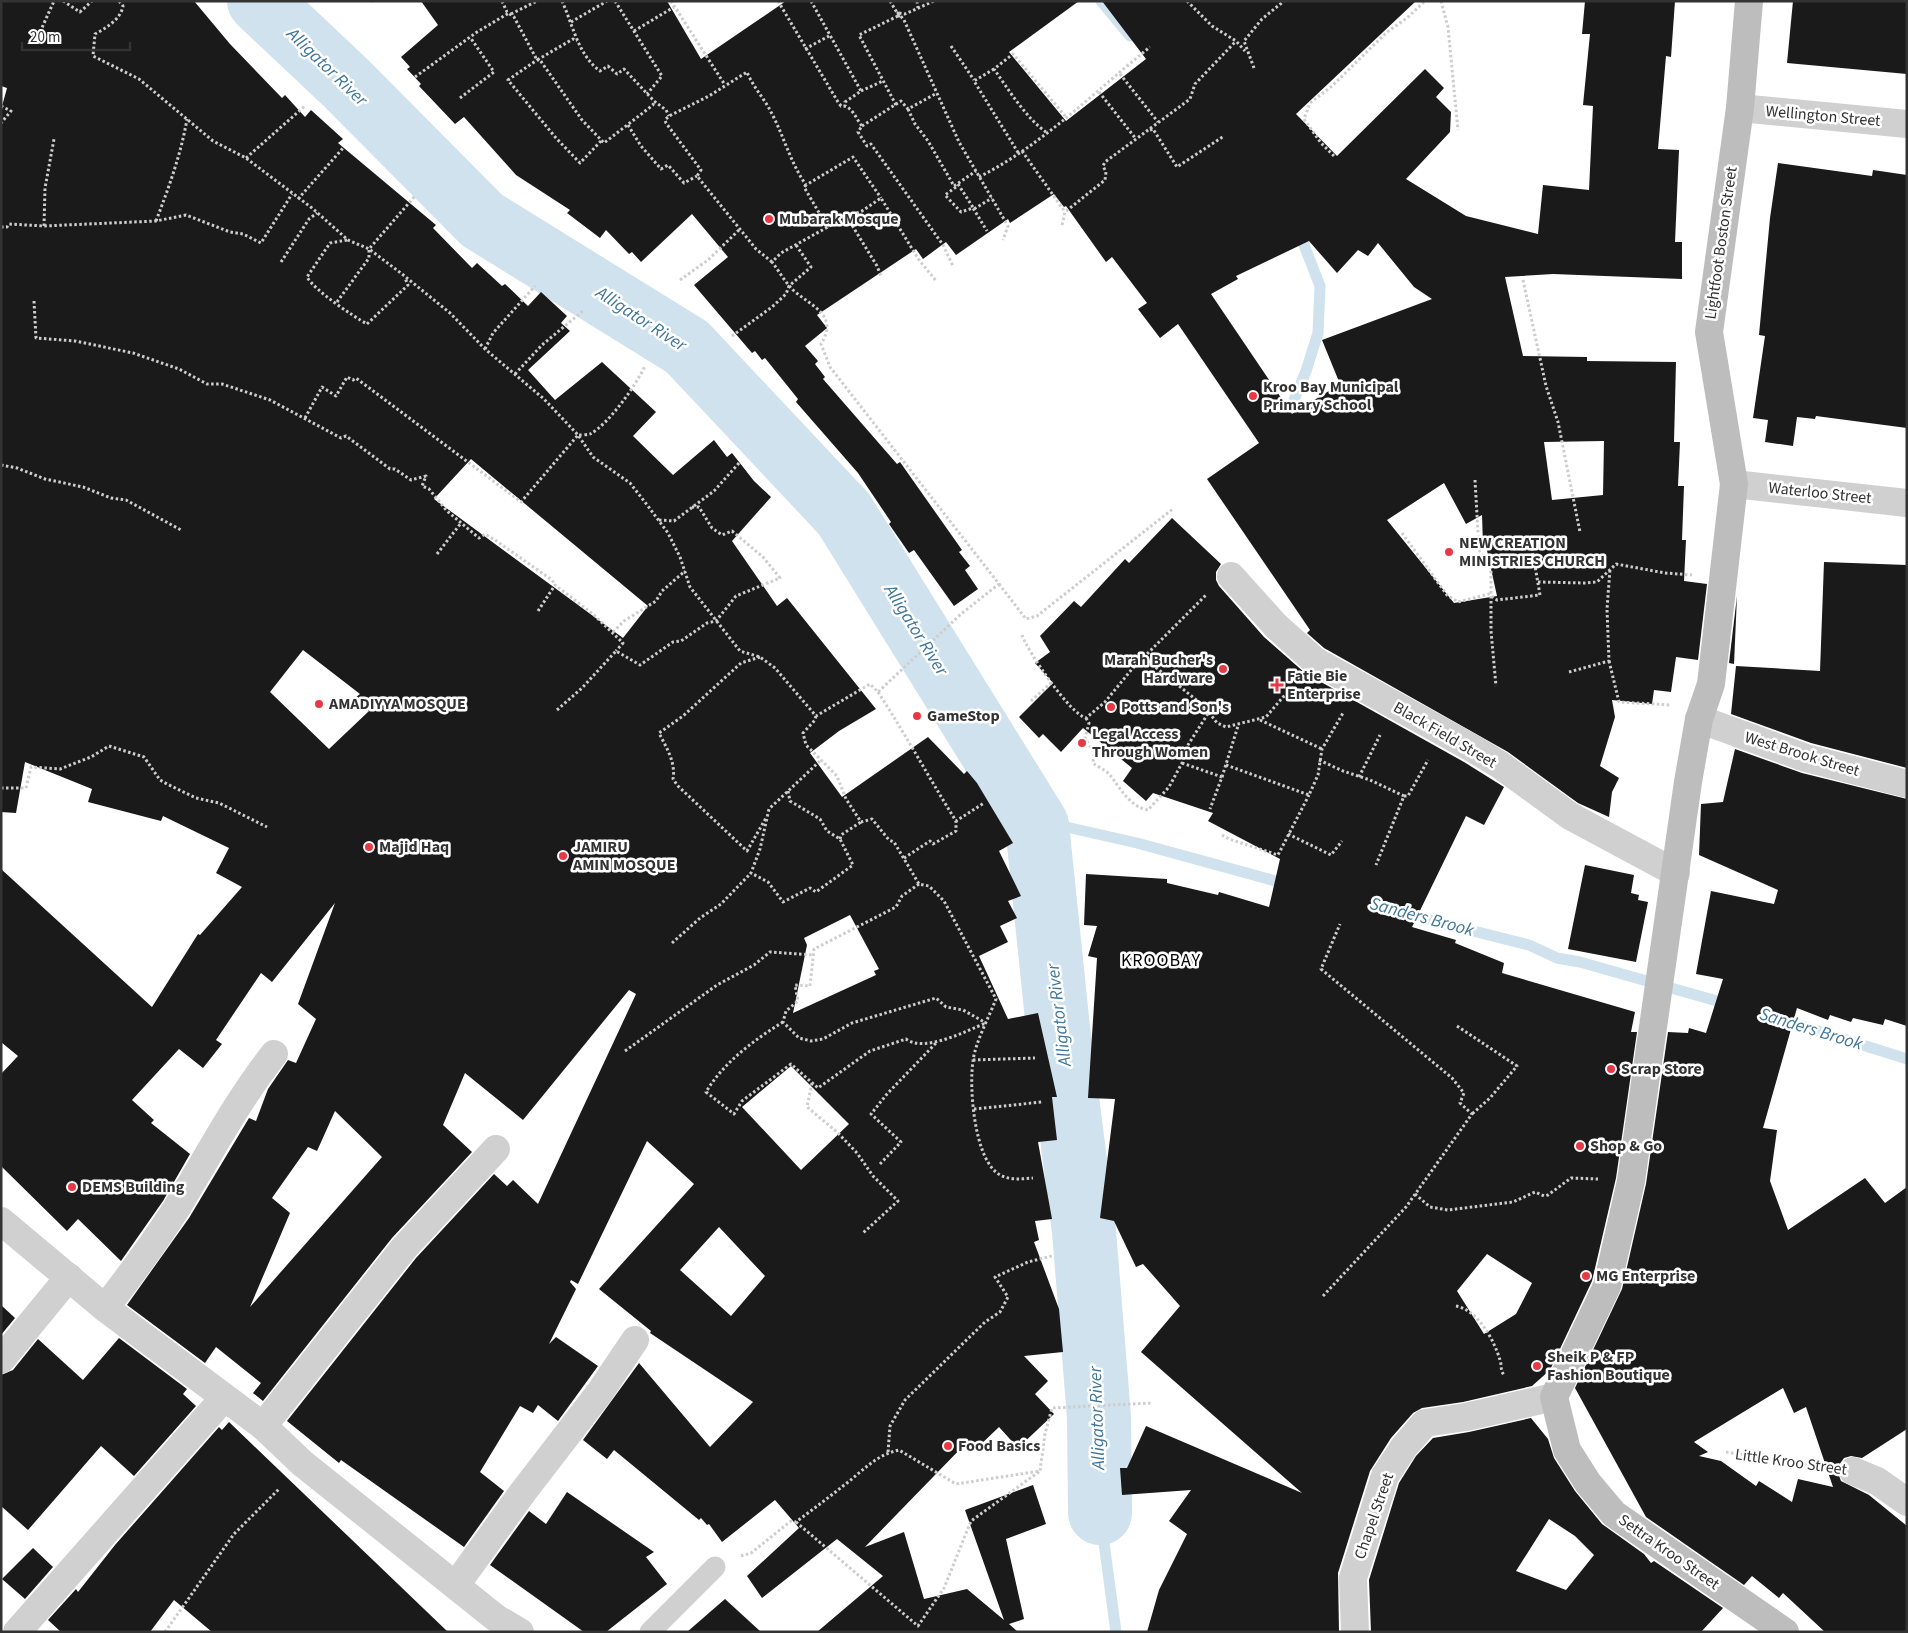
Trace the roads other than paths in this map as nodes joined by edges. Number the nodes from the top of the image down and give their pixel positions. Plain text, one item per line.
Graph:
1 (1749, 1) edge
2 (1740, 108) junction
3 (1907, 124) edge
4 (1734, 484) junction
5 (1907, 502) edge
6 (1231, 576) road end
7 (1701, 714) junction
8 (1907, 784) edge
9 (1676, 873) junction
10 (274, 1054) dead end
11 (496, 1149) dead end
12 (1, 1221) edge
13 (68, 1277) junction
14 (105, 1308) junction
15 (635, 1340) dead end
16 (1, 1360) edge
17 (1554, 1397) junction
18 (224, 1399) junction
19 (263, 1426) junction
20 (1853, 1471) road end
21 (1907, 1502) edge
22 (715, 1566) road end
23 (456, 1585) junction
24 (17, 1632) edge
25 (520, 1632) edge
26 (650, 1632) edge
27 (1355, 1632) edge
28 (1785, 1632) edge

1 - 2 main road, Lightfoot Boston Street
2 - 3 street, Wellington Street
2 - 4 main road, Lightfoot Boston Street
4 - 5 street, Waterloo Street
4 - 7 main road, Lightfoot Boston Street
6 - 9 street, Black Field Street
7 - 8 street, West Brook Street
7 - 9 main road, Lightfoot Boston Street
9 - 17 main road, Lightfoot Boston Street
10 - 14 street
11 - 19 street
12 - 13 street
13 - 14 street
13 - 16 street
14 - 18 street
15 - 23 street
17 - 27 street, Chapel Street
17 - 28 main road, Settra Kroo Street
18 - 19 street
18 - 24 street
19 - 23 street
20 - 21 street, Little Kroo Street
22 - 26 lane
23 - 25 street

